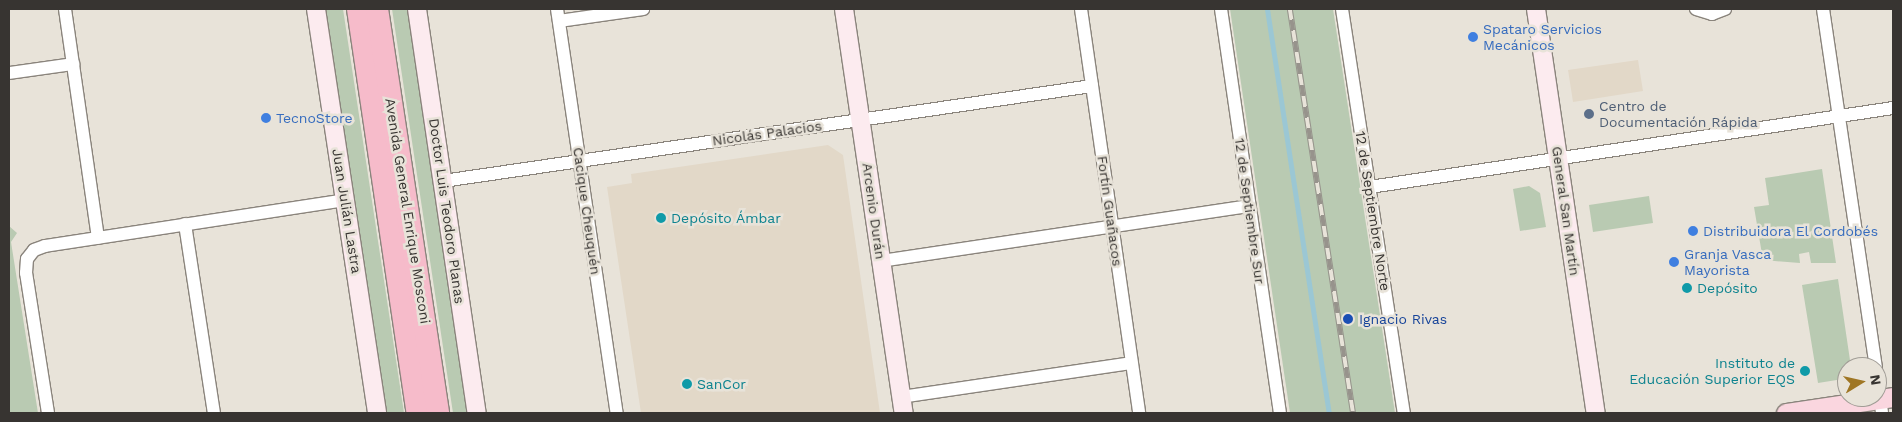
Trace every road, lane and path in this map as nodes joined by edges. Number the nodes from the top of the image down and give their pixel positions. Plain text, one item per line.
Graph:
1 (65, 9) edge
2 (316, 9) edge
3 (358, 9) edge
4 (377, 9) edge
5 (417, 9) edge
6 (643, 9) edge
7 (844, 9) edge
8 (1080, 9) edge
9 (1221, 9) edge
10 (1342, 9) edge
11 (1536, 9) edge
12 (1696, 9) edge
13 (1725, 9) edge
14 (1823, 9) edge
15 (558, 15) edge
16 (73, 64) junction
17 (9, 73) edge
18 (1092, 86) junction
19 (1893, 108) edge
20 (1838, 116) junction
21 (860, 119) junction
22 (1558, 158) junction
23 (580, 160) junction
24 (443, 181) junction
25 (1370, 187) junction
26 (345, 200) junction
27 (1249, 206) junction
28 (185, 224) junction
29 (1112, 226) junction
30 (98, 238) junction
31 (881, 260) junction
32 (1874, 357) edge
33 (1132, 363) junction
34 (902, 405) edge
35 (1845, 407) edge
36 (48, 413) edge
37 (214, 413) edge
38 (377, 413) edge
39 (418, 413) edge
40 (438, 413) edge
41 (477, 413) edge
42 (617, 413) edge
43 (1139, 413) edge
44 (1280, 413) edge
45 (1404, 413) edge
46 (1596, 413) edge
47 (1786, 413) edge

1 - 16 street
2 - 26 street, Juan Julián Lastra
3 - 39 highway, Avenida General Enrique Mosconi
4 - 40 highway, Avenida General Enrique Mosconi
5 - 24 street, Doctor Luis Teodoro Planas
6 - 15 street
7 - 21 street, Arcenio Durán
8 - 18 street, Fortín Guañacos
9 - 27 street, 12 de Septiembre Sur
10 - 25 street, 12 de Septiembre Norte
11 - 22 street, General San Martín
12 - 13 street
14 - 20 street
15 - 23 street, Cacique Cheuquén
16 - 17 street
16 - 30 street
18 - 21 street, Nicolás Palacios
18 - 29 street, Fortín Guañacos
19 - 20 street
20 - 22 street
20 - 32 street
21 - 23 street, Nicolás Palacios
21 - 31 street, Arcenio Durán
22 - 25 street
22 - 46 street, General San Martín
23 - 24 street, Nicolás Palacios
23 - 42 street, Cacique Cheuquén
24 - 41 street, Doctor Luis Teodoro Planas
25 - 45 street, 12 de Septiembre Norte
26 - 28 street
26 - 38 street, Juan Julián Lastra
27 - 29 street
27 - 44 street, 12 de Septiembre Sur
28 - 30 street
28 - 37 street
29 - 31 street
29 - 33 street, Fortín Guañacos
30 - 36 street
31 - 34 street, Arcenio Durán
33 - 34 street
33 - 43 street, Fortín Guañacos
35 - 47 main road

